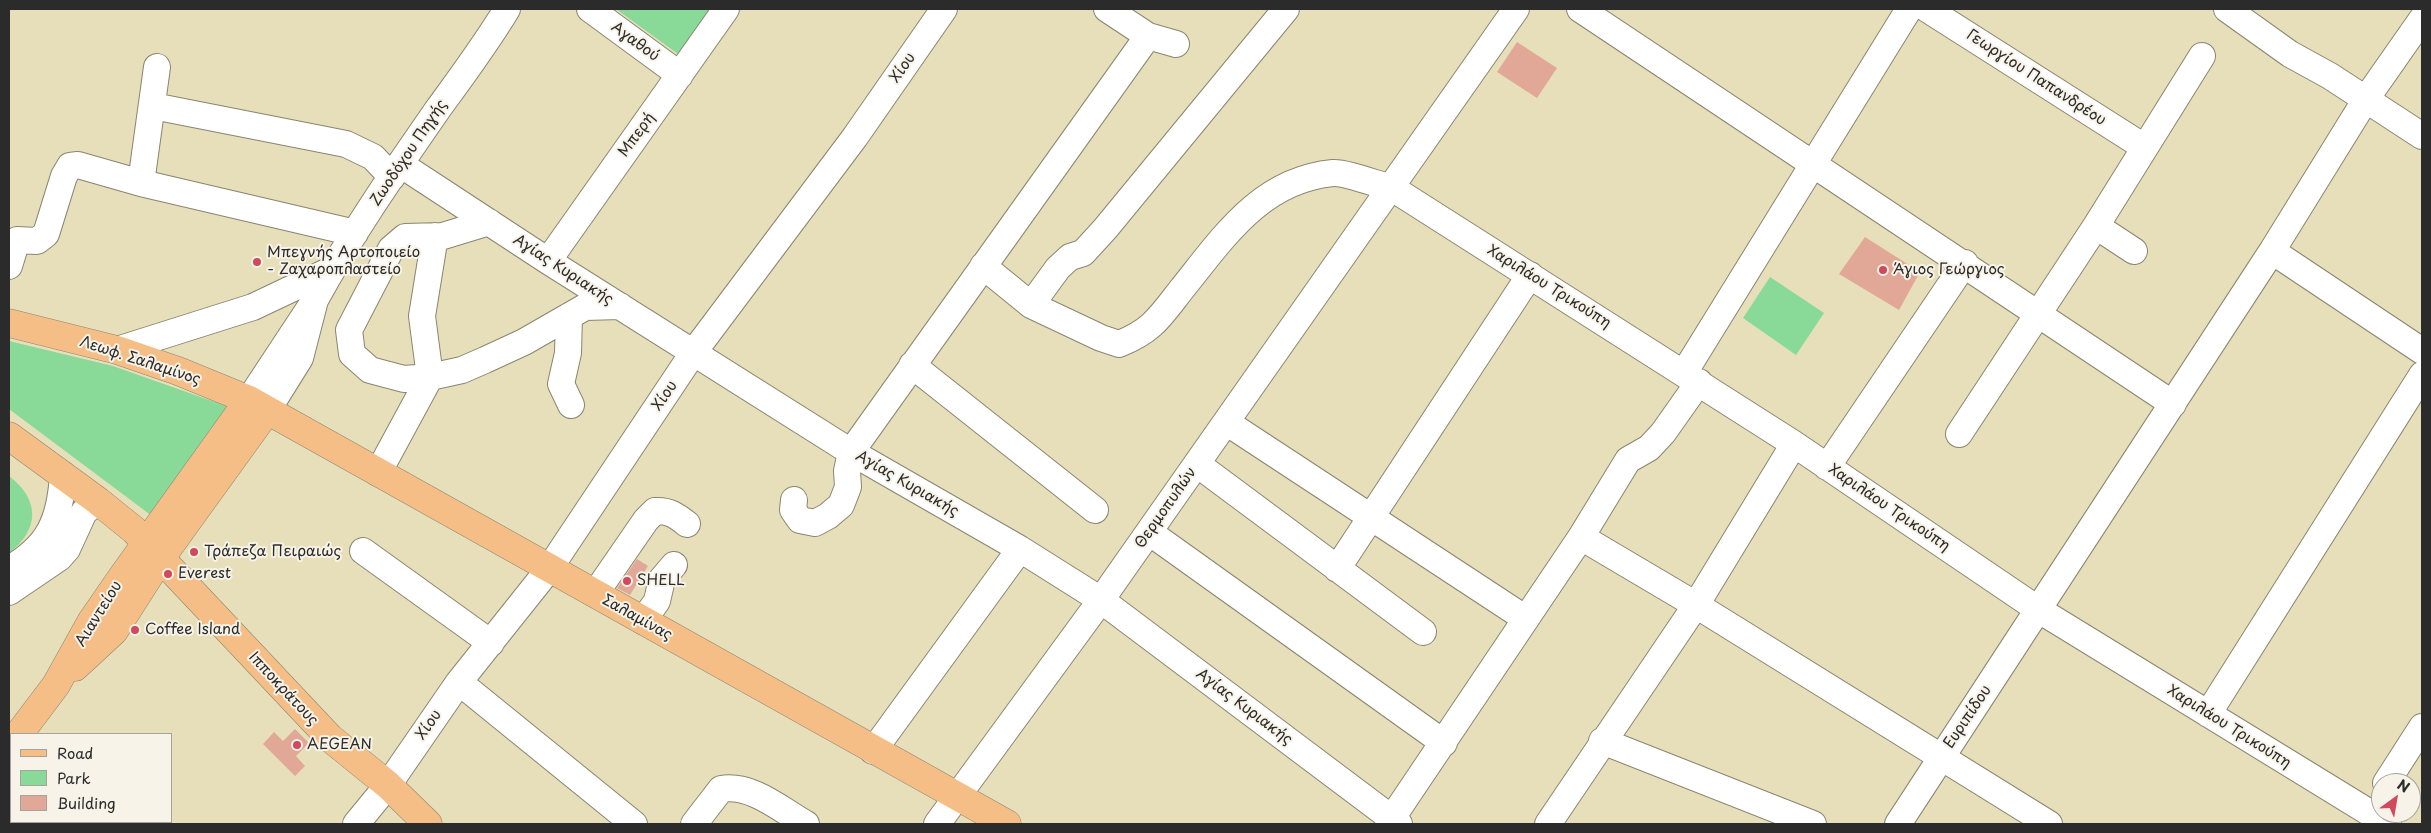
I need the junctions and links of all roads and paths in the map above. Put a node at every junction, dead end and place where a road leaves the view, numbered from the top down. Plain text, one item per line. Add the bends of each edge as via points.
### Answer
1 (507, 9) edge
2 (590, 9) edge
3 (726, 9) edge
4 (944, 9) edge
5 (1106, 9) edge
6 (1286, 9) edge
7 (1516, 9) edge
8 (1580, 9) edge
9 (1909, 9) edge
10 (1928, 9) edge
11 (2227, 9) edge
12 (2422, 19) edge
13 (1148, 36) junction
14 (1176, 44) dead end
15 (2202, 56) dead end
16 (157, 68) dead end
17 (680, 75) junction
18 (2366, 98) junction
19 (153, 106) junction
20 (2422, 136) edge
21 (2144, 148) junction
22 (1814, 164) junction
23 (396, 170) junction
24 (141, 183) junction
25 (1392, 188) junction
26 (489, 222) junction
27 (2096, 226) junction
28 (355, 233) junction
29 (435, 236) junction
30 (2134, 251) dead end
31 (2272, 251) junction
32 (548, 261) junction
33 (1965, 263) junction
34 (9, 266) edge
35 (983, 266) junction
36 (331, 270) junction
37 (1530, 275) junction
38 (1031, 304) junction
39 (620, 306) junction
40 (2038, 313) junction
41 (569, 316) junction
42 (9, 323) edge
43 (116, 350) junction
44 (2422, 351) edge
45 (693, 353) junction
46 (912, 365) junction
47 (2422, 375) edge
48 (430, 377) junction
49 (1691, 378) junction
50 (2173, 404) junction
51 (572, 405) dead end
52 (258, 406) junction
53 (1226, 422) junction
54 (1959, 434) dead end
55 (9, 436) edge
56 (1794, 444) junction
57 (851, 452) junction
58 (1197, 464) junction
59 (1827, 467) junction
60 (378, 473) junction
61 (63, 475) junction
62 (794, 500) dead end
63 (98, 501) junction
64 (1095, 510) dead end
65 (1371, 518) junction
66 (687, 524) dead end
67 (1149, 532) junction
68 (1581, 537) junction
69 (1020, 549) junction
70 (363, 551) dead end
71 (153, 552) junction
72 (674, 565) dead end
73 (9, 569) edge
74 (549, 569) junction
75 (1338, 569) junction
76 (9, 592) edge
77 (595, 594) junction
78 (1101, 600) junction
79 (1696, 605) junction
80 (2039, 610) junction
81 (1526, 619) junction
82 (644, 621) junction
83 (1423, 632) dead end
84 (491, 642) junction
85 (459, 682) junction
86 (2208, 714) junction
87 (2422, 727) edge
88 (20, 733) edge
89 (1602, 741) junction
90 (1444, 743) junction
91 (873, 751) junction
92 (1941, 756) junction
93 (2392, 773) edge
94 (388, 785) junction
95 (956, 796) junction
96 (2371, 814) edge
97 (1393, 823) edge
98 (356, 824) edge
99 (428, 824) edge
100 (634, 824) edge
101 (694, 824) edge
102 (806, 824) edge
103 (937, 824) edge
104 (1006, 824) edge
105 (1548, 824) edge
106 (1813, 824) edge
107 (1898, 824) edge
108 (2048, 824) edge

1 - 23 street, Ζωοδόχου Πηγής
2 - 17 street, Αγαθού
3 - 17 street, Μπερή
4 - 45 street, Χίου via 855,137
5 - 13 street
6 - 38 street via 1105,229 1082,253 1070,257 1058,268
7 - 25 street, Θερμοπυλών
8 - 22 street
9 - 22 street
10 - 21 street, Γεωργίου Παπανδρέου
11 - 18 street via 2290,54
12 - 18 street, Ευριπίδου
13 - 14 street
13 - 35 street
15 - 21 street
16 - 19 street
17 - 32 street, Μπερή
18 - 20 street
18 - 31 street, Ευριπίδου
19 - 23 street, Αγίας Κυριακής via 346,144
19 - 24 street
21 - 27 street
22 - 33 street
22 - 49 street
23 - 26 street, Αγίας Κυριακής
23 - 28 street, Ζωοδόχου Πηγής
24 - 28 street
24 - 34 street via 70,166 46,234 36,241 17,240
25 - 37 street, Χαριλάου Τρικούπη
25 - 38 street, Χαριλάου Τρικούπη via 1334,173 1284,186 1235,224 1152,327 1119,344
25 - 53 street, Θερμοπυλών
26 - 29 street
26 - 32 street, Αγίας Κυριακής
27 - 30 street
27 - 40 street
28 - 36 street, Ζωοδόχου Πηγής
29 - 48 street via 422,316
29 - 48 street via 405,237 391,249 349,330 352,354 370,370 404,379
31 - 44 street
31 - 50 street, Ευριπίδου
32 - 39 street, Αγίας Κυριακής
33 - 40 street
33 - 59 street
35 - 38 street
35 - 46 street
36 - 43 street via 253,307
36 - 52 street, Ζωοδόχου Πηγής via 315,300 300,358
37 - 49 street, Χαριλάου Τρικούπη
37 - 65 street
39 - 41 street via 585,307
39 - 45 street, Αγίας Κυριακής
40 - 50 street
40 - 54 street
41 - 48 street via 485,360 462,370
41 - 51 street via 568,353 561,384
42 - 43 main road, Λεωφ. Σαλαμίνος
43 - 52 main road, Λεωφ. Σαλαμίνος via 178,370
45 - 57 street, Αγίας Κυριακής
45 - 74 street, Χίου
46 - 57 street
46 - 64 street
47 - 86 street
48 - 60 street
49 - 56 street, Χαριλάου Τρικούπη
49 - 68 street via 1664,433 1649,448 1628,460
50 - 80 street, Ευριπίδου
52 - 60 main road, Σαλαμίνας
52 - 71 main road, Ζωοδόχου Πηγής
53 - 58 street, Θερμοπυλών
53 - 65 street
55 - 61 main road
56 - 59 street, Χαριλάου Τρικούπη
56 - 79 street
57 - 62 street via 848,487 840,504 828,516 815,523 800,520 793,510
57 - 69 street, Αγίας Κυριακής
58 - 67 street, Θερμοπυλών
58 - 75 street
59 - 80 street, Χαριλάου Τρικούπη
60 - 74 main road, Σαλαμίνας
61 - 63 main road
61 - 73 street via 58,513 49,534 36,550
63 - 71 main road via 134,530
63 - 76 street via 84,512 67,549 59,558
65 - 75 street
65 - 81 street
66 - 77 street via 672,513 655,511
67 - 78 street, Θερμοπυλών
67 - 90 street
68 - 79 street
68 - 81 street
69 - 78 street, Αγίας Κυριακής
69 - 91 street
70 - 84 street
71 - 88 main road, Αιαντείου via 91,622 56,685
71 - 94 main road, Ιπποκράτους via 330,738
72 - 82 street via 662,579 657,601
74 - 77 main road, Σαλαμίνας
74 - 84 street, Χίου
75 - 83 street
77 - 82 main road, Σαλαμίνας
78 - 95 street, Θερμοπυλών
78 - 97 street, Αγίας Κυριακής
79 - 89 street
79 - 92 street
80 - 86 street, Χαριλάου Τρικούπη
80 - 92 street, Ευριπίδου
81 - 90 street
82 - 91 main road, Σαλαμίνας
84 - 85 street, Χίου
85 - 94 street, Χίου
85 - 100 street
86 - 96 street, Χαριλάου Τρικούπη
87 - 93 street
89 - 105 street
89 - 106 street
90 - 97 street
91 - 95 main road, Σαλαμίνας
92 - 107 street, Ευριπίδου
92 - 108 street
94 - 98 street, Χίου
94 - 99 main road, Ιπποκράτους
95 - 103 street, Θερμοπυλών
95 - 104 main road, Σαλαμίνας
101 - 102 street via 721,789 733,787 750,791

